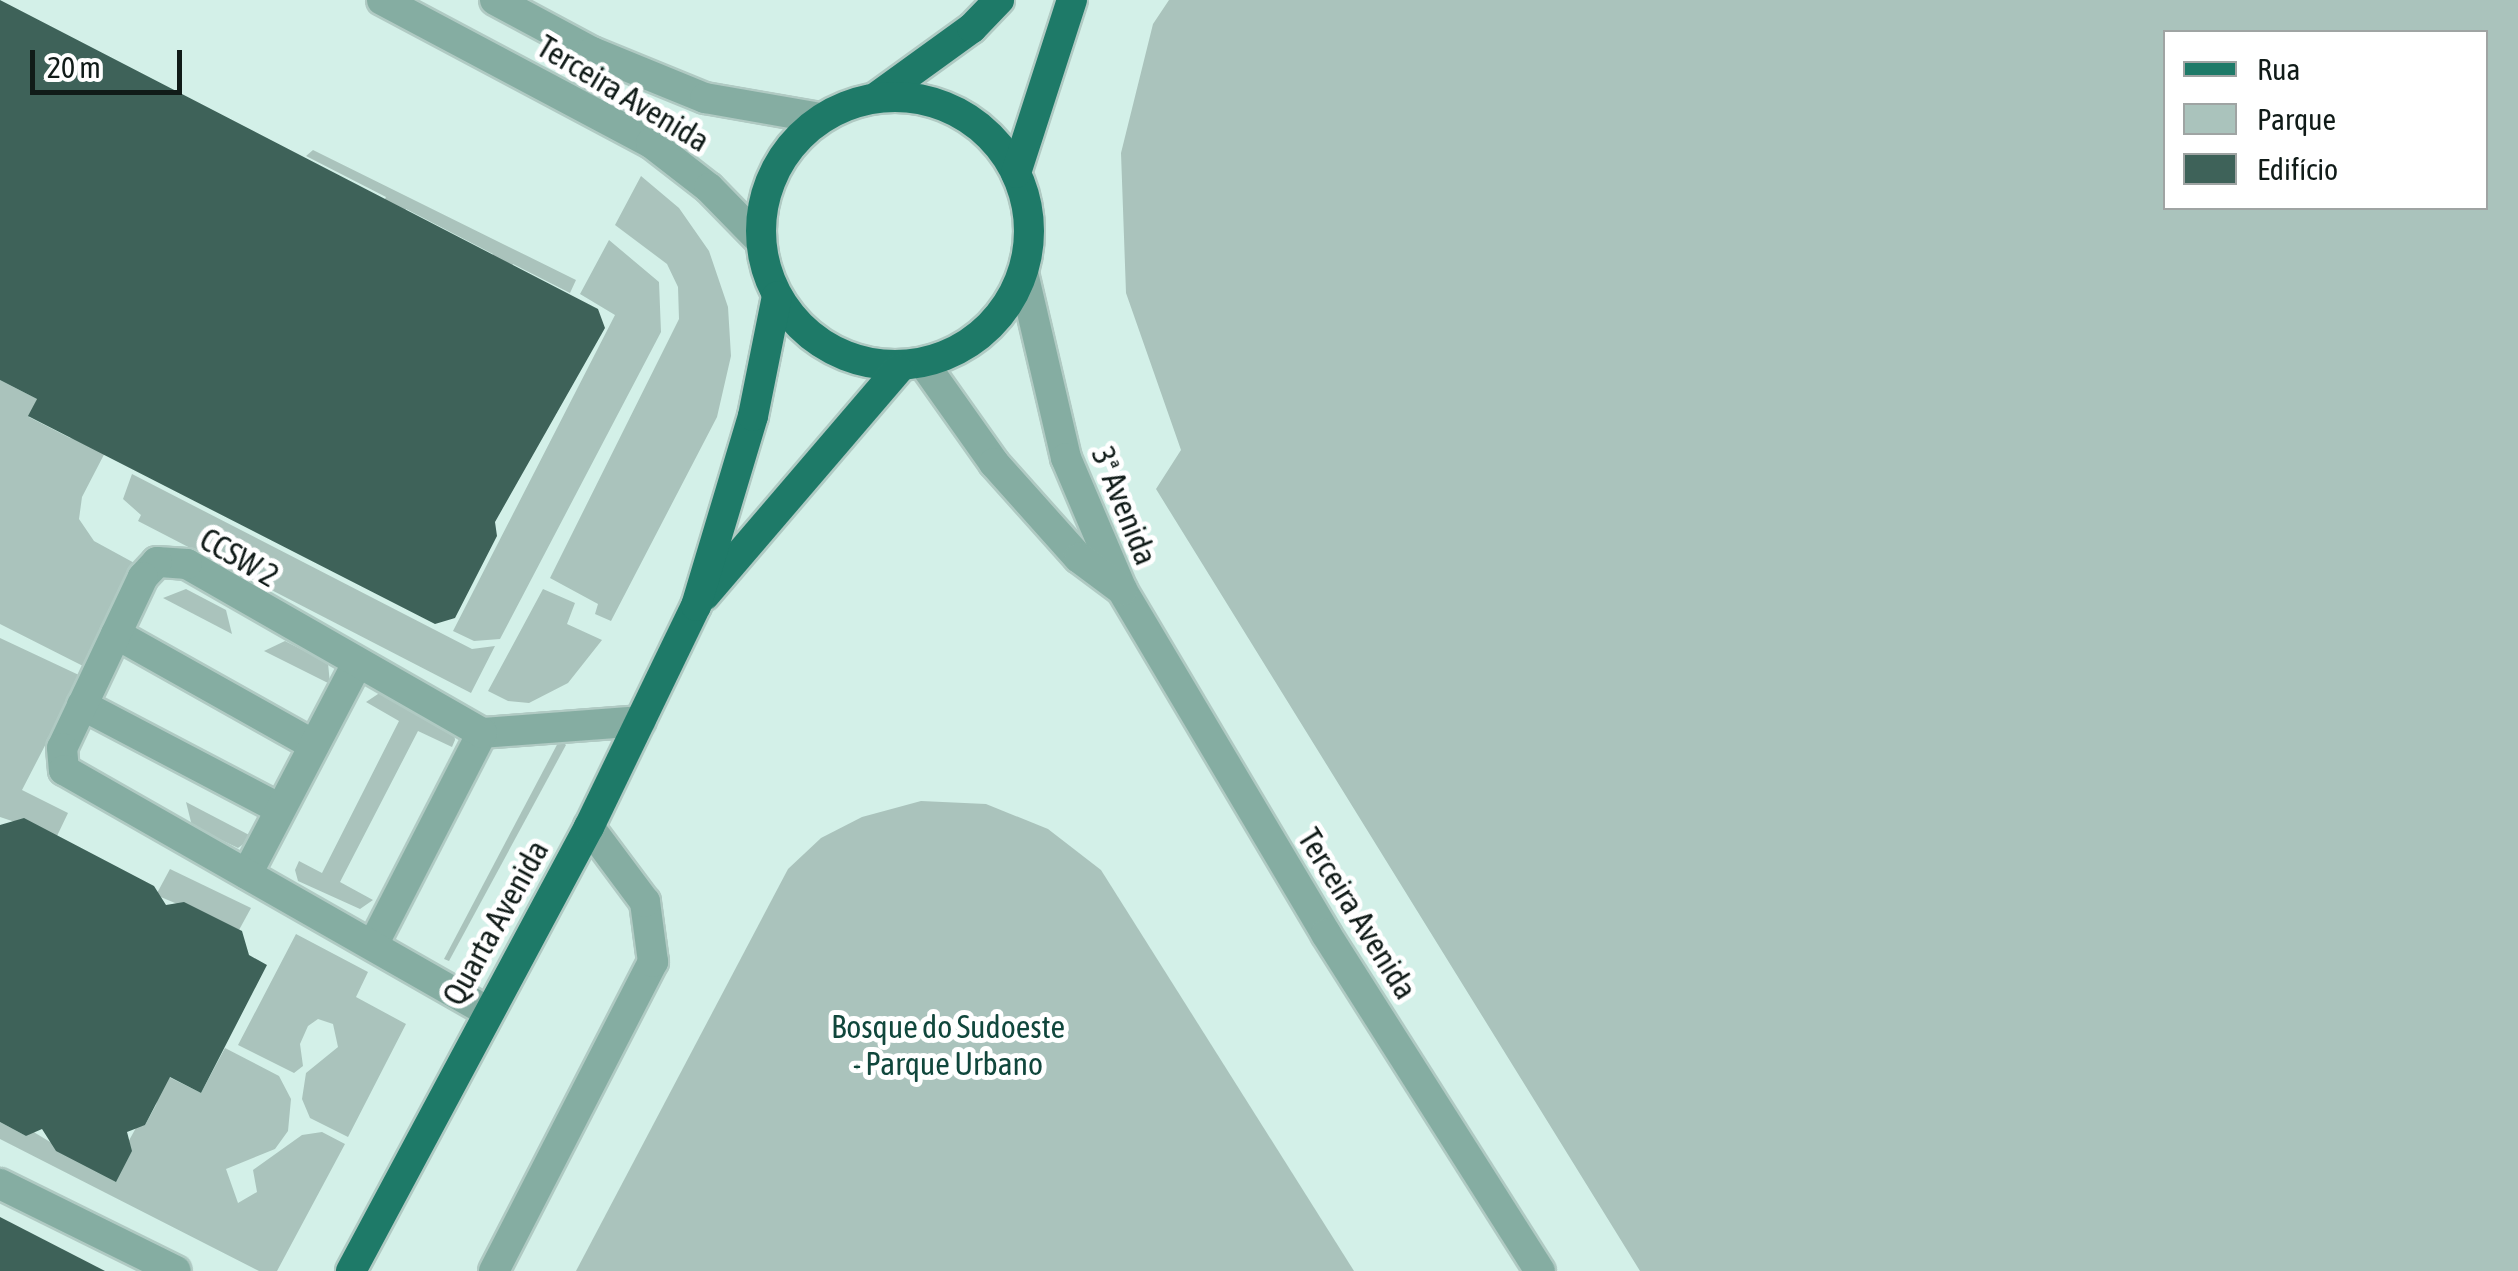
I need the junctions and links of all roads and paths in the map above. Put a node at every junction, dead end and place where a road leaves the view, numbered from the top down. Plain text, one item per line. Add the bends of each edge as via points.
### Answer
1 (382, 0) edge
2 (496, 0) edge
3 (999, 0) edge
4 (1072, 0) edge
5 (878, 96) junction
6 (820, 118) junction
7 (1016, 173) junction
8 (760, 240) junction
9 (1023, 274) junction
10 (777, 296) junction
11 (911, 367) junction
12 (1122, 590) junction
13 (696, 606) junction
14 (116, 634) junction
15 (357, 664) junction
16 (82, 705) junction
17 (641, 722) junction
18 (482, 734) junction
19 (314, 745) junction
20 (280, 809) junction
21 (589, 827) junction
22 (247, 874) junction
23 (374, 943) junction
24 (486, 1010) junction
25 (0, 1184) edge
26 (176, 1271) edge
27 (352, 1271) edge
28 (494, 1271) edge
29 (1540, 1271) edge

1 - 8 street, Terceira Avenida via 651,144 710,188
2 - 6 street, Terceira Avenida via 592,52 705,98
3 - 5 main road via 972,28
4 - 7 main road
5 - 6 main road
5 - 7 main road via 920,98 960,113 992,138
6 - 8 main road via 790,144 770,180
7 - 9 main road via 1029,240
8 - 10 main road
9 - 11 main road via 1001,314 968,346
9 - 12 street, 3ª Avenida via 1066,458
10 - 11 main road via 803,330 837,353
10 - 13 main road, Quarta Avenida via 752,416
11 - 12 street, 3ª Avenida via 1078,558
11 - 13 main road, Quarta Avenida
12 - 29 street, Terceira Avenida via 1326,934
13 - 17 main road, Quarta Avenida
14 - 15 street, CCSW 2 via 143,577 170,558
14 - 16 street, CCSW 2
14 - 19 street
15 - 18 street, CCSW 2
15 - 19 street
16 - 20 street
16 - 22 street, CCSW 2 via 62,748 64,770
17 - 18 street
17 - 21 main road, Quarta Avenida
18 - 23 street
19 - 20 street
20 - 22 street
21 - 24 main road, Quarta Avenida
21 - 28 street via 645,902 653,962
22 - 23 street, CCSW 2
23 - 24 street, CCSW 2
24 - 27 main road, Quarta Avenida
25 - 26 street

